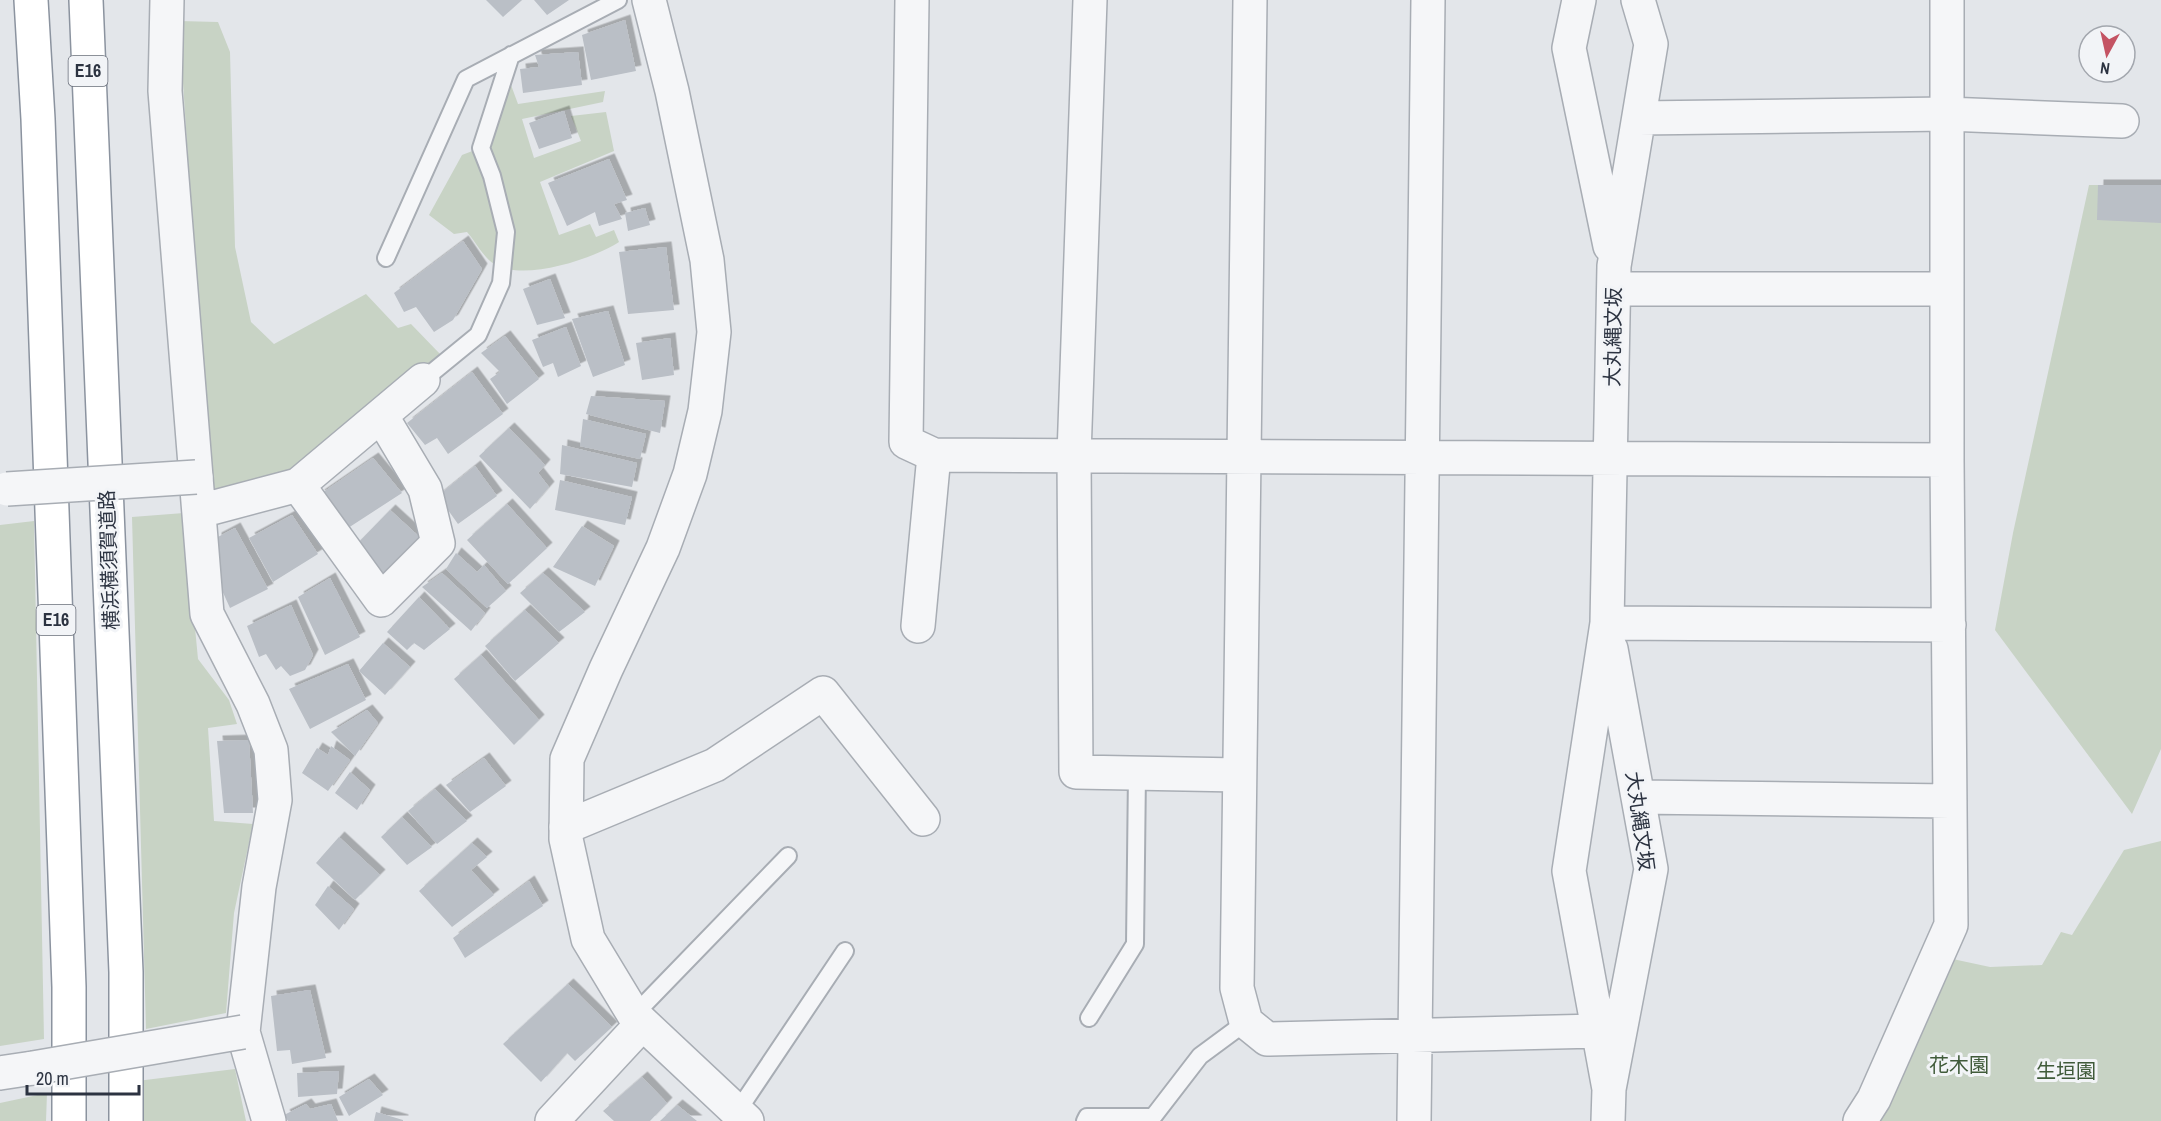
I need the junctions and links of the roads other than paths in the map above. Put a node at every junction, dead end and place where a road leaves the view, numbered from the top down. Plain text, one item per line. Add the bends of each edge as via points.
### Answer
1 (31, 0) edge
2 (86, 0) edge
3 (167, 0) edge
4 (618, 0) edge
5 (649, 0) edge
6 (912, 0) edge
7 (1090, 0) edge
8 (1250, 0) edge
9 (1428, 0) edge
10 (1579, 0) edge
11 (1638, 0) edge
12 (1947, 0) edge
13 (511, 55) junction
14 (1947, 114) junction
15 (1639, 118) junction
16 (2122, 121) dead end
17 (386, 258) dead end
18 (1614, 277) junction
19 (1947, 289) junction
20 (423, 380) joint
21 (382, 417) junction
22 (934, 455) junction
23 (1074, 455) junction
24 (1243, 457) junction
25 (1421, 458) junction
26 (1610, 459) junction
27 (1947, 460) junction
28 (196, 477) junction
29 (298, 485) junction
30 (4, 489) edge
31 (200, 511) junction
32 (1607, 624) junction
33 (1948, 625) junction
34 (918, 626) dead end
35 (1137, 773) junction
36 (1239, 775) junction
37 (1638, 796) junction
38 (1950, 801) junction
39 (922, 819) dead end
40 (566, 826) junction
41 (788, 856) dead end
42 (845, 951) dead end
43 (1089, 1018) dead end
44 (638, 1020) junction
45 (1246, 1022) junction
46 (1598, 1031) junction
47 (243, 1032) junction
48 (1415, 1037) junction
49 (0, 1073) edge
50 (1608, 1105) edge
51 (733, 1115) edge
52 (69, 1121) edge
53 (126, 1121) edge
54 (269, 1121) edge
55 (552, 1121) edge
56 (1084, 1121) edge
57 (1414, 1121) edge
58 (1860, 1121) edge

1 - 52 highway, E16 via 69,987
2 - 53 highway, 横浜横須賀道路 / E16 via 126,972
3 - 28 street via 165,91
4 - 13 lane
5 - 40 street via 708,261 714,332 705,411 690,474 663,548 567,759
6 - 22 street via 906,442
7 - 23 street
8 - 24 street
9 - 25 street
10 - 18 street, 大丸縄文坂 via 1569,48
11 - 15 street, 大丸縄文坂 via 1651,44
12 - 14 street
13 - 17 lane via 466,79
13 - 20 lane via 481,148 506,232 501,283 478,335
14 - 15 street
14 - 16 street
14 - 19 street
15 - 18 street, 大丸縄文坂
18 - 19 street
18 - 26 street, 大丸縄文坂
19 - 27 street
20 - 21 street
21 - 29 street
21 - 29 street via 425,489 438,543 381,600
22 - 23 street
22 - 34 street
23 - 24 street
23 - 35 street via 1076,772
24 - 25 street
24 - 36 street
25 - 26 street
25 - 48 street
26 - 27 street
26 - 32 street, 大丸縄文坂
27 - 33 street
28 - 30 street, bridge
28 - 31 street
29 - 31 street
31 - 47 street via 207,614 253,704 271,750 274,780 275,800
32 - 33 street
32 - 37 street, 大丸縄文坂
32 - 46 street, 大丸縄文坂 via 1569,871
33 - 38 street
35 - 36 street
35 - 43 lane via 1135,944
36 - 45 street via 1237,988
37 - 38 street
37 - 50 street, 大丸縄文坂 via 1651,869
38 - 58 street via 1951,926 1874,1099
39 - 40 street via 823,693 715,765
40 - 44 street via 588,939
41 - 44 lane
42 - 51 lane
44 - 51 street
44 - 55 street
45 - 48 street via 1267,1039
45 - 56 lane via 1200,1056 1153,1117 1087,1117
46 - 48 street
46 - 50 street, 大丸縄文坂
47 - 49 street, bridge
47 - 54 street
48 - 57 street

